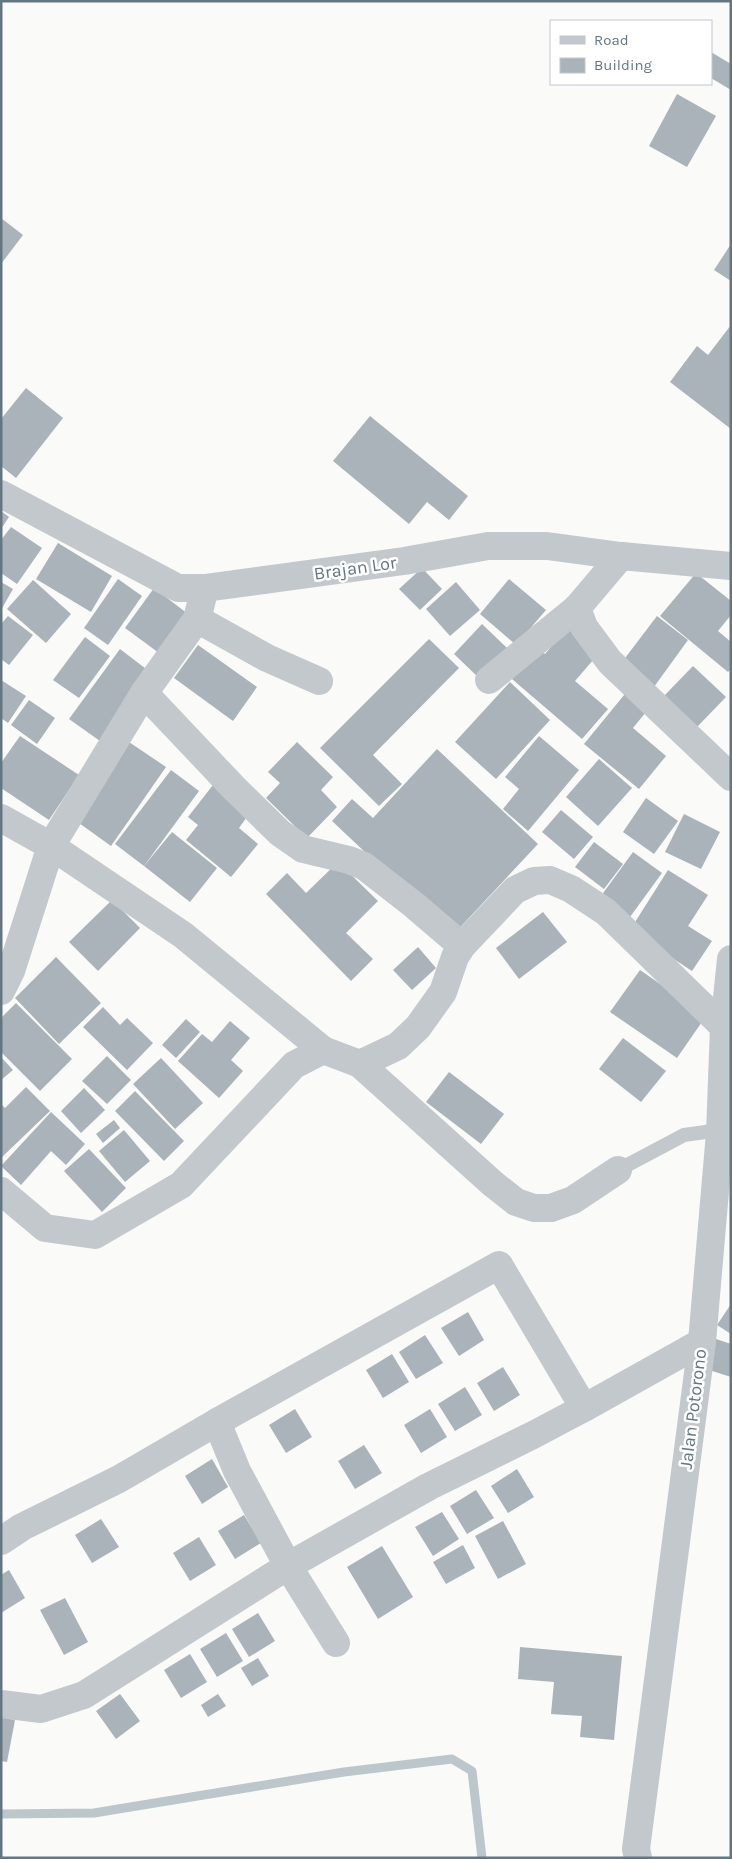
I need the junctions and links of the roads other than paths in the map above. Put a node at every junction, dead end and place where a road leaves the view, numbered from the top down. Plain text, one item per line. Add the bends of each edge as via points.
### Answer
1 (1, 494) edge
2 (620, 556) junction
3 (731, 566) edge
4 (205, 588) junction
5 (577, 608) junction
6 (197, 619) junction
7 (489, 680) dead end
8 (319, 682) dead end
9 (144, 693) junction
10 (731, 777) edge
11 (1, 818) edge
12 (51, 846) junction
13 (462, 946) junction
14 (731, 959) edge
15 (1, 991) edge
16 (724, 1027) junction
17 (323, 1050) junction
18 (360, 1064) junction
19 (725, 1131) edge
20 (618, 1170) joint
21 (1, 1191) edge
22 (702, 1342) junction
23 (584, 1408) junction
24 (217, 1422) junction
25 (1, 1541) edge
26 (288, 1566) junction
27 (336, 1643) dead end
28 (1, 1704) edge
29 (638, 1858) edge

1 - 4 street, Brajan Lor via 178,588
2 - 3 street, Brajan Lor
2 - 4 street, Brajan Lor via 547,546 488,546 404,561
2 - 5 street
4 - 6 street
5 - 7 street
5 - 10 street via 584,627 610,662
6 - 8 street via 267,658
6 - 9 street
9 - 12 street
9 - 13 street via 280,833 303,849 364,866
11 - 12 street
12 - 15 street via 11,971
12 - 17 street via 183,935
13 - 16 street via 515,890 534,881 550,880 571,889 606,912
13 - 18 street via 455,957 444,992 418,1027 398,1046
14 - 16 street, Jalan Potorono
16 - 19 street, Jalan Potorono
17 - 18 street
17 - 21 street via 294,1065 181,1185 95,1235 45,1228
18 - 20 street via 516,1202 534,1208 551,1208 573,1200
19 - 20 lane via 684,1135
19 - 22 street, Jalan Potorono
22 - 23 street
22 - 29 street, Jalan Potorono via 636,1849
23 - 24 street via 499,1265
23 - 26 street via 428,1488
24 - 25 street via 119,1479 22,1527
24 - 26 street via 237,1471
26 - 27 street
26 - 28 street via 84,1695 41,1709

